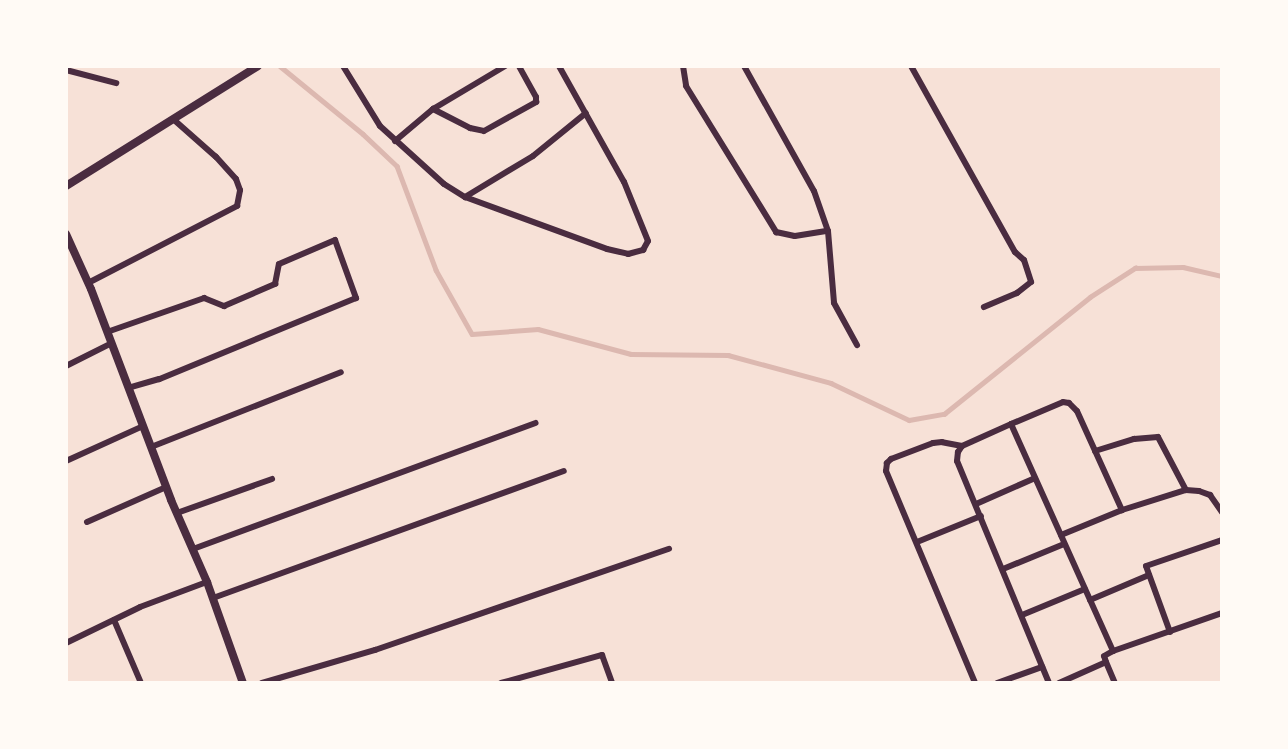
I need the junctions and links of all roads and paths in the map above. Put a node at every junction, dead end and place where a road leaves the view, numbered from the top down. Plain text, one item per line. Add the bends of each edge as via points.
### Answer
1 (258, 66) edge
2 (343, 66) edge
3 (505, 66) edge
4 (519, 66) edge
5 (559, 66) edge
6 (683, 66) edge
7 (744, 66) edge
8 (911, 66) edge
9 (66, 70) edge
10 (116, 83) dead end
11 (433, 109) junction
12 (586, 113) junction
13 (173, 119) junction
14 (395, 141) junction
15 (66, 186) edge
16 (465, 197) junction
17 (828, 231) junction
18 (67, 240) edge
19 (88, 283) junction
20 (984, 307) dead end
21 (107, 332) junction
22 (112, 343) junction
23 (857, 345) dead end
24 (66, 366) edge
25 (341, 372) dead end
26 (129, 388) junction
27 (536, 423) dead end
28 (1011, 424) junction
29 (143, 426) junction
30 (962, 446) junction
31 (151, 447) junction
32 (1095, 451) junction
33 (66, 461) edge
34 (564, 471) dead end
35 (1035, 478) junction
36 (272, 479) dead end
37 (166, 487) junction
38 (1186, 490) junction
39 (976, 504) junction
40 (1122, 510) junction
41 (1222, 512) edge
42 (177, 513) junction
43 (981, 516) junction
44 (87, 522) dead end
45 (1061, 536) junction
46 (1222, 540) edge
47 (917, 542) junction
48 (1064, 544) junction
49 (193, 549) junction
50 (669, 549) dead end
51 (1003, 569) junction
52 (1149, 575) junction
53 (207, 582) junction
54 (1085, 589) junction
55 (213, 598) junction
56 (1090, 600) junction
57 (1222, 613) edge
58 (1022, 615) junction
59 (114, 620) junction
60 (1170, 632) junction
61 (66, 643) edge
62 (1113, 651) junction
63 (1106, 662) junction
64 (1042, 667) junction
65 (141, 683) edge
66 (243, 683) edge
67 (262, 683) edge
68 (501, 683) edge
69 (612, 683) edge
70 (975, 683) edge
71 (997, 683) edge
72 (1049, 683) edge
73 (1059, 683) edge
74 (1115, 683) edge

1 - 13 street
2 - 14 street via 380,126
3 - 11 street
4 - 11 street via 536,102 484,131
5 - 12 street
6 - 17 street via 686,86 776,232 795,236
7 - 17 street via 814,191
8 - 20 street via 1024,260 1030,282 1017,293
9 - 10 street
11 - 14 street
12 - 16 street via 533,156
12 - 16 street via 628,190 648,241 643,250 628,254 607,249
13 - 15 street
13 - 19 street via 236,178 240,190 237,206
14 - 16 street
17 - 23 street via 834,303
18 - 19 street
19 - 21 street
21 - 22 street
21 - 26 street via 204,298 224,306 275,284 279,264 334,240 338,250 356,298
22 - 24 street
22 - 26 street
25 - 31 street
26 - 29 street
27 - 49 street
28 - 30 street
28 - 32 street via 1068,403 1077,411
28 - 35 street
29 - 31 street
29 - 33 street
30 - 39 street via 957,461
30 - 47 street via 933,443 887,463 886,471
31 - 37 street
32 - 38 street via 1158,436
32 - 40 street
34 - 55 street
35 - 39 street
35 - 45 street
36 - 42 street
37 - 42 street
37 - 44 street
38 - 40 street
38 - 41 street via 1210,495
39 - 43 street
40 - 45 street
42 - 49 street
43 - 47 street
43 - 51 street
45 - 48 street
46 - 52 street via 1146,566
47 - 70 street
48 - 51 street
48 - 54 street
49 - 53 street
50 - 67 street via 375,650
51 - 58 street
52 - 56 street
52 - 60 street
53 - 55 street
53 - 59 street
54 - 56 street
54 - 58 street
55 - 66 street
56 - 62 street
57 - 60 street
58 - 64 street
59 - 61 street
59 - 65 street
60 - 62 street
62 - 63 street via 1104,656
63 - 73 street
63 - 74 street
64 - 71 street
64 - 72 street
68 - 69 street via 602,655

